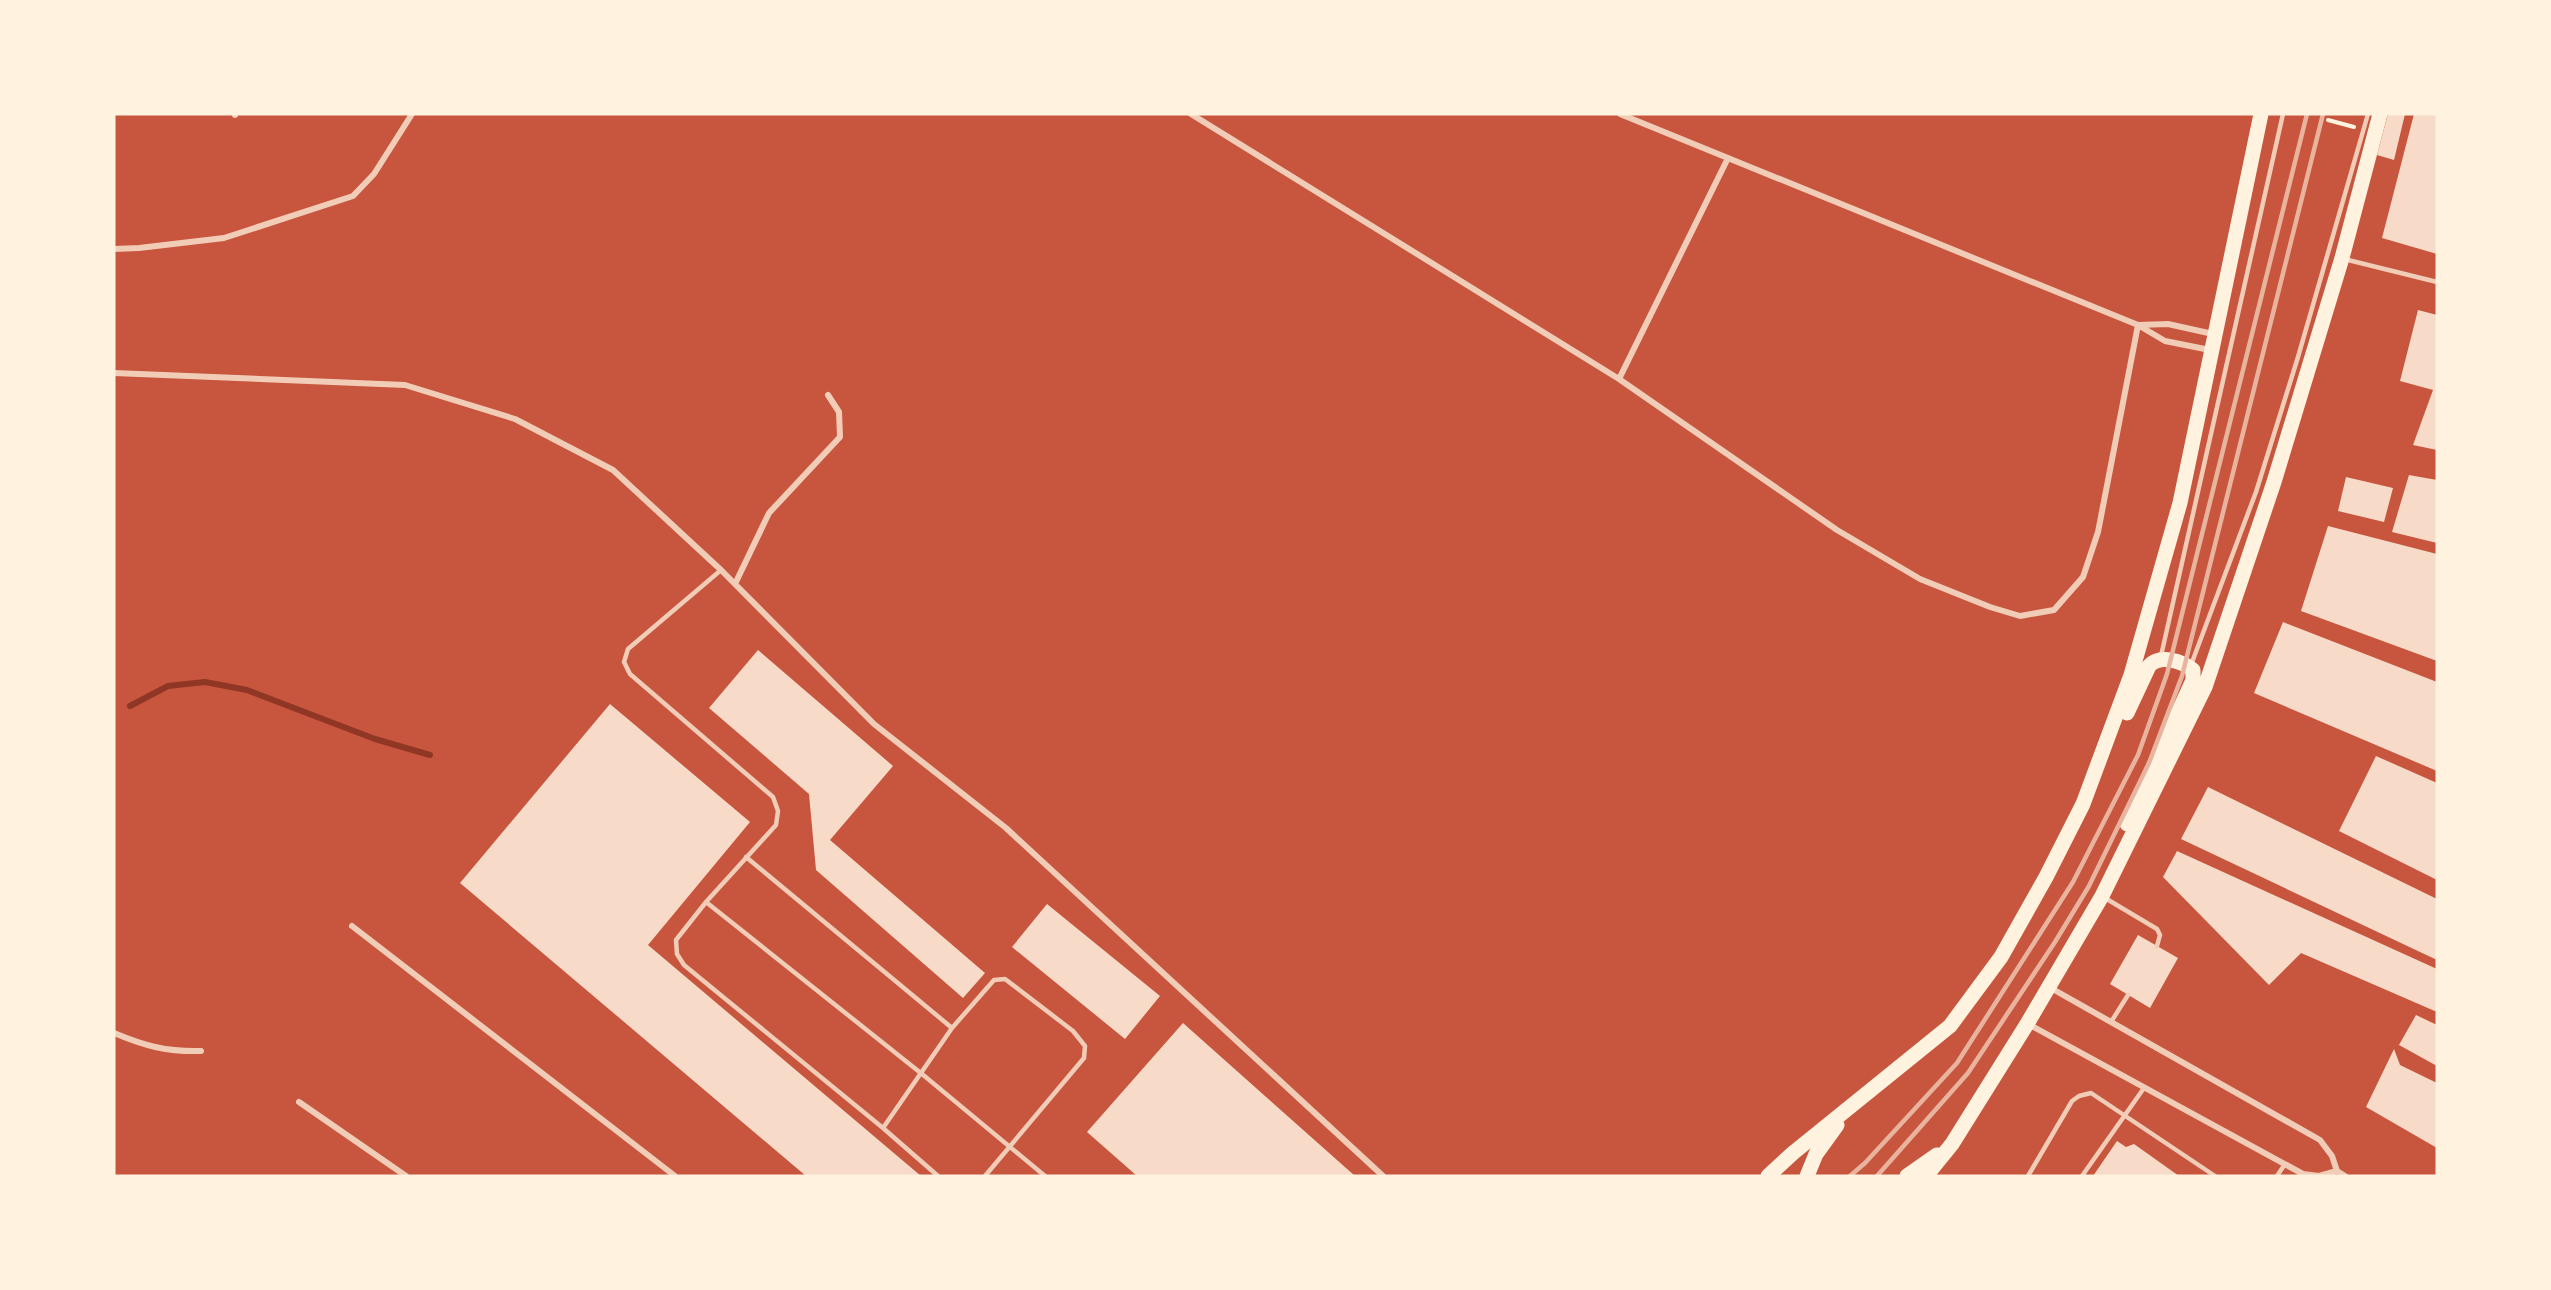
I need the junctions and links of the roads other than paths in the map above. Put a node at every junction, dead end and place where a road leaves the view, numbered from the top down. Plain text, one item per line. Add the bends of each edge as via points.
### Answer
1 (412, 114) edge
2 (1191, 114) edge
3 (1620, 114) edge
4 (2261, 114) edge
5 (2283, 114) edge
6 (2368, 114) edge
7 (2380, 114) edge
8 (1728, 158) junction
9 (114, 249) edge
10 (2342, 258) junction
11 (2437, 282) edge
12 (2138, 325) junction
13 (2213, 334) junction
14 (2210, 351) junction
15 (114, 373) edge
16 (1619, 379) junction
17 (828, 395) dead end
18 (721, 570) junction
19 (735, 584) junction
20 (2160, 659) junction
21 (2190, 668) junction
22 (2084, 804) junction
23 (746, 857) junction
24 (2102, 896) junction
25 (706, 902) junction
26 (351, 926) dead end
27 (2157, 946) dead end
28 (2049, 987) junction
29 (2128, 995) dead end
30 (2111, 1022) junction
31 (2027, 1024) junction
32 (952, 1028) junction
33 (114, 1033) edge
34 (201, 1051) dead end
35 (922, 1074) junction
36 (2144, 1088) junction
37 (299, 1102) dead end
38 (1850, 1108) junction
39 (2126, 1115) junction
40 (883, 1128) junction
41 (1952, 1144) junction
42 (1009, 1146) junction
43 (2285, 1164) junction
44 (2337, 1171) junction
45 (406, 1176) edge
46 (675, 1176) edge
47 (938, 1176) edge
48 (984, 1176) edge
49 (1045, 1176) edge
50 (1383, 1176) edge
51 (1768, 1176) edge
52 (1807, 1176) edge
53 (1907, 1176) edge
54 (1926, 1176) edge
55 (2028, 1176) edge
56 (2082, 1176) edge
57 (2215, 1176) edge
58 (2277, 1176) edge
59 (2345, 1176) edge

1 - 9 street via 374,174 353,196 224,238
2 - 16 street
3 - 8 street
4 - 13 main road
5 - 20 lane
6 - 21 lane via 2256,492
7 - 10 main road
8 - 12 street
8 - 16 street
10 - 11 lane
10 - 24 main road via 2274,482 2205,687
12 - 13 street via 2169,324
12 - 14 street via 2164,341
12 - 16 street via 2098,532 2083,578 2054,610 2035,615 2020,616 1990,607 1920,579 1837,530
13 - 14 main road
14 - 22 main road via 2180,503 2131,675
15 - 18 street via 405,386 515,419 613,470
17 - 19 street via 839,412 840,437 769,513
18 - 19 street
18 - 23 lane via 628,649 624,662 630,674 772,797 778,811 776,825
19 - 50 street via 874,724 1006,828
20 - 21 main road
20 - 22 main road via 2149,666
21 - 28 main road via 2194,673 2191,684 2111,860 2048,978
22 - 38 main road via 2001,957 1950,1026
23 - 25 lane
23 - 32 lane
24 - 27 lane via 2157,929
24 - 28 main road
25 - 35 lane
25 - 40 lane via 676,940 676,954 684,965
26 - 46 street
28 - 30 street
28 - 31 main road
29 - 30 lane
30 - 44 street via 2320,1140
31 - 36 street
31 - 41 main road
32 - 35 lane
32 - 42 lane via 994,980 1005,979 1074,1031 1085,1046 1084,1058
33 - 34 street via 173,1052
35 - 40 lane
35 - 42 lane
36 - 39 lane
36 - 43 street
37 - 45 street
38 - 51 main road
38 - 52 main road via 1816,1154
39 - 55 lane via 2098,1096 2079,1096 2072,1101
39 - 56 lane
39 - 57 lane
40 - 47 lane
41 - 53 main road
41 - 54 main road
42 - 48 lane
42 - 49 lane
43 - 44 street via 2303,1174 2319,1176
43 - 58 lane
44 - 59 street

